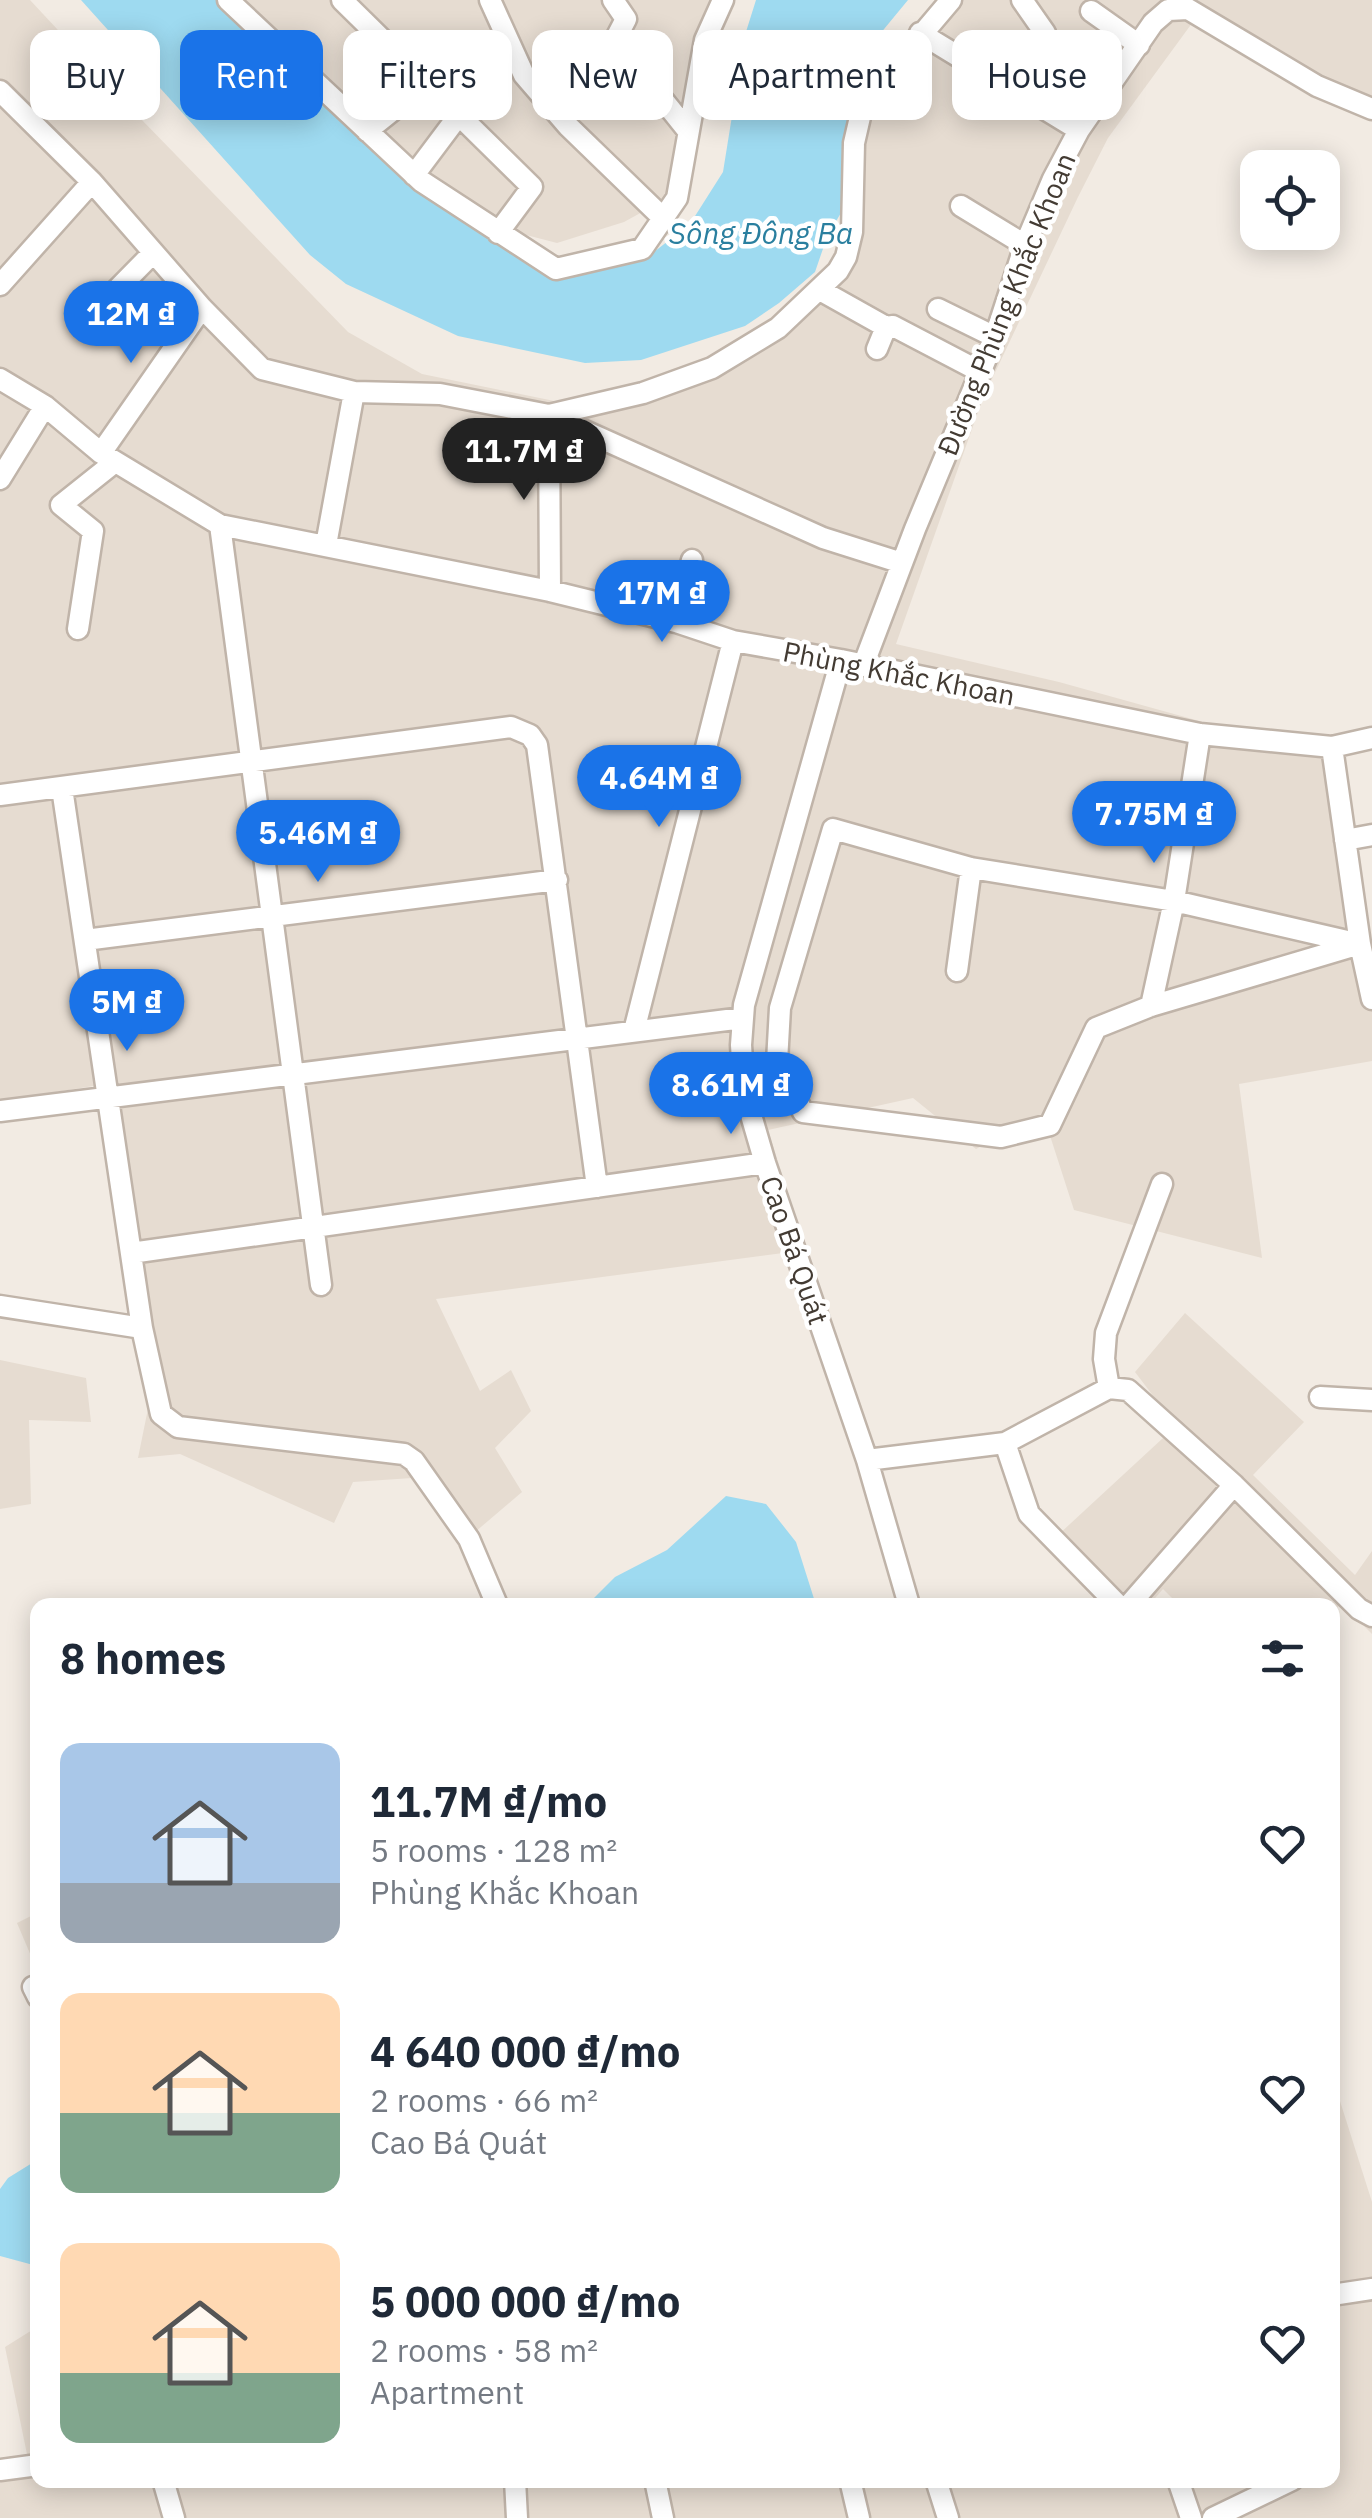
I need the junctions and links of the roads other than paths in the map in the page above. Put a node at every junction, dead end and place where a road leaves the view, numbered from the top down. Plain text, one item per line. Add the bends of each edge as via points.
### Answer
1 (228, 0) edge
2 (342, 0) edge
3 (490, 0) edge
4 (613, 0) edge
5 (724, 0) edge
6 (951, 0) edge
7 (1022, 0) edge
8 (1090, 11) dead end
9 (373, 30) edge
10 (923, 30) edge
11 (1043, 30) edge
12 (1139, 44) junction
13 (0, 92) edge
14 (1372, 110) edge
15 (380, 120) edge
16 (455, 120) edge
17 (464, 120) edge
18 (859, 120) edge
19 (1063, 120) edge
20 (1080, 130) junction
21 (366, 131) junction
22 (688, 132) junction
23 (414, 175) junction
24 (92, 182) junction
25 (961, 206) dead end
26 (663, 218) junction
27 (498, 234) junction
28 (1025, 245) junction
29 (153, 253) junction
30 (0, 286) edge
31 (820, 290) junction
32 (202, 308) junction
33 (938, 309) dead end
34 (92, 316) dead end
35 (886, 327) junction
36 (995, 337) junction
37 (876, 349) dead end
38 (978, 371) junction
39 (0, 379) edge
40 (354, 392) junction
41 (46, 406) junction
42 (548, 416) junction
43 (108, 457) junction
44 (0, 479) edge
45 (220, 526) junction
46 (326, 545) junction
47 (692, 560) dead end
48 (902, 563) junction
49 (550, 591) junction
50 (676, 622) junction
51 (78, 629) dead end
52 (733, 641) junction
53 (842, 660) junction
54 (863, 666) junction
55 (1200, 734) junction
56 (1372, 738) edge
57 (1332, 747) junction
58 (252, 763) junction
59 (62, 788) junction
60 (0, 796) edge
61 (1372, 834) edge
62 (1346, 840) junction
63 (971, 868) junction
64 (557, 880) junction
65 (1174, 900) junction
66 (272, 916) junction
67 (84, 940) junction
68 (1360, 944) junction
69 (957, 972) dead end
70 (1372, 998) edge
71 (1151, 1006) junction
72 (742, 1018) junction
73 (634, 1031) junction
74 (578, 1038) junction
75 (293, 1074) junction
76 (108, 1098) junction
77 (0, 1111) edge
78 (765, 1163) junction
79 (1162, 1184) dead end
80 (597, 1187) junction
81 (314, 1228) junction
82 (131, 1254) junction
83 (321, 1285) dead end
84 (0, 1306) edge
85 (142, 1328) junction
86 (1109, 1388) junction
87 (1320, 1397) dead end
88 (1372, 1400) edge
89 (1005, 1444) junction
90 (867, 1460) junction
91 (1234, 1485) junction
92 (493, 1598) edge
93 (907, 1598) edge
94 (1111, 1598) edge
95 (1135, 1598) edge
96 (1372, 1616) edge
97 (1372, 2289) edge
98 (1340, 2294) edge
99 (30, 2466) edge
100 (0, 2470) edge
101 (166, 2488) edge
102 (515, 2488) edge
103 (657, 2488) edge
104 (852, 2488) edge
105 (939, 2488) edge
106 (1181, 2488) edge
107 (1275, 2488) edge
108 (174, 2518) edge
109 (517, 2518) edge
110 (663, 2518) edge
111 (859, 2518) edge
112 (948, 2518) edge
113 (1191, 2518) edge
114 (1212, 2518) edge

1 - 21 street
2 - 9 street
3 - 26 street via 524,74
4 - 22 street via 626,19 616,40
5 - 22 street via 704,40
6 - 10 street
7 - 11 street
8 - 12 street
12 - 14 street, Đường Phùng Khắc Khoan via 1168,10 1188,9 1317,86
12 - 20 street, Đường Phùng Khắc Khoan
13 - 24 street
15 - 21 street
16 - 23 street
17 - 27 street via 532,187
18 - 31 street via 849,245 838,272
19 - 20 street
20 - 28 street, Đường Phùng Khắc Khoan
21 - 23 street
22 - 26 street via 677,198
23 - 27 street
24 - 29 street
24 - 30 street
25 - 28 street
26 - 27 street via 642,248 556,269
28 - 36 street, Đường Phùng Khắc Khoan
29 - 32 street
29 - 34 street
31 - 35 street
31 - 42 street via 759,342 712,368 643,394
32 - 40 street via 262,370
32 - 43 street
33 - 36 street
35 - 37 street
35 - 38 street
36 - 38 street, Đường Phùng Khắc Khoan
38 - 48 street, Đường Phùng Khắc Khoan
39 - 41 street, Phùng Khắc Khoan
40 - 42 street via 440,394
40 - 46 street
41 - 43 street, Phùng Khắc Khoan
41 - 44 street
42 - 48 street via 823,538
42 - 49 street
43 - 45 street, Phùng Khắc Khoan
43 - 51 street via 61,505 93,531
45 - 46 street, Phùng Khắc Khoan
45 - 58 street
46 - 49 street, Phùng Khắc Khoan
47 - 50 street
48 - 54 street, Đường Phùng Khắc Khoan
49 - 50 street, Phùng Khắc Khoan
50 - 52 street, Phùng Khắc Khoan
52 - 53 street, Phùng Khắc Khoan
52 - 73 street
53 - 54 street, Phùng Khắc Khoan
53 - 72 street, Cao Bá Quát
54 - 55 street, Phùng Khắc Khoan
55 - 57 street, Phùng Khắc Khoan
55 - 65 street
56 - 57 street, Phùng Khắc Khoan
57 - 62 street
58 - 59 street
58 - 64 street via 519,729 537,745
58 - 66 street
59 - 60 street
59 - 67 street
61 - 62 street
62 - 68 street
63 - 65 street
63 - 69 street
63 - 71 street via 833,829 780,1008 778,1062 802,1112 1000,1138 1050,1125 1096,1028
64 - 66 street
64 - 74 street
65 - 68 street
65 - 71 street
66 - 67 street
66 - 75 street
67 - 76 street
68 - 70 street
68 - 71 street
72 - 73 street
72 - 78 street, Cao Bá Quát via 744,1091
73 - 74 street
74 - 75 street
74 - 80 street
75 - 76 street
75 - 81 street
76 - 77 street
76 - 82 street
78 - 80 street
78 - 90 street, Cao Bá Quát
79 - 86 street via 1106,1333
80 - 81 street
81 - 82 street
81 - 83 street
82 - 85 street
84 - 85 street
85 - 92 street via 156,1406 170,1424 389,1450 414,1461 469,1539
86 - 89 street
86 - 91 street via 1136,1394
87 - 88 street
89 - 90 street
89 - 94 street via 1029,1514
90 - 93 street, Cao Bá Quát
91 - 95 street
91 - 96 street
97 - 98 street
99 - 100 street
101 - 108 street
102 - 109 street
103 - 110 street
104 - 111 street
105 - 112 street
106 - 113 street
107 - 114 street

